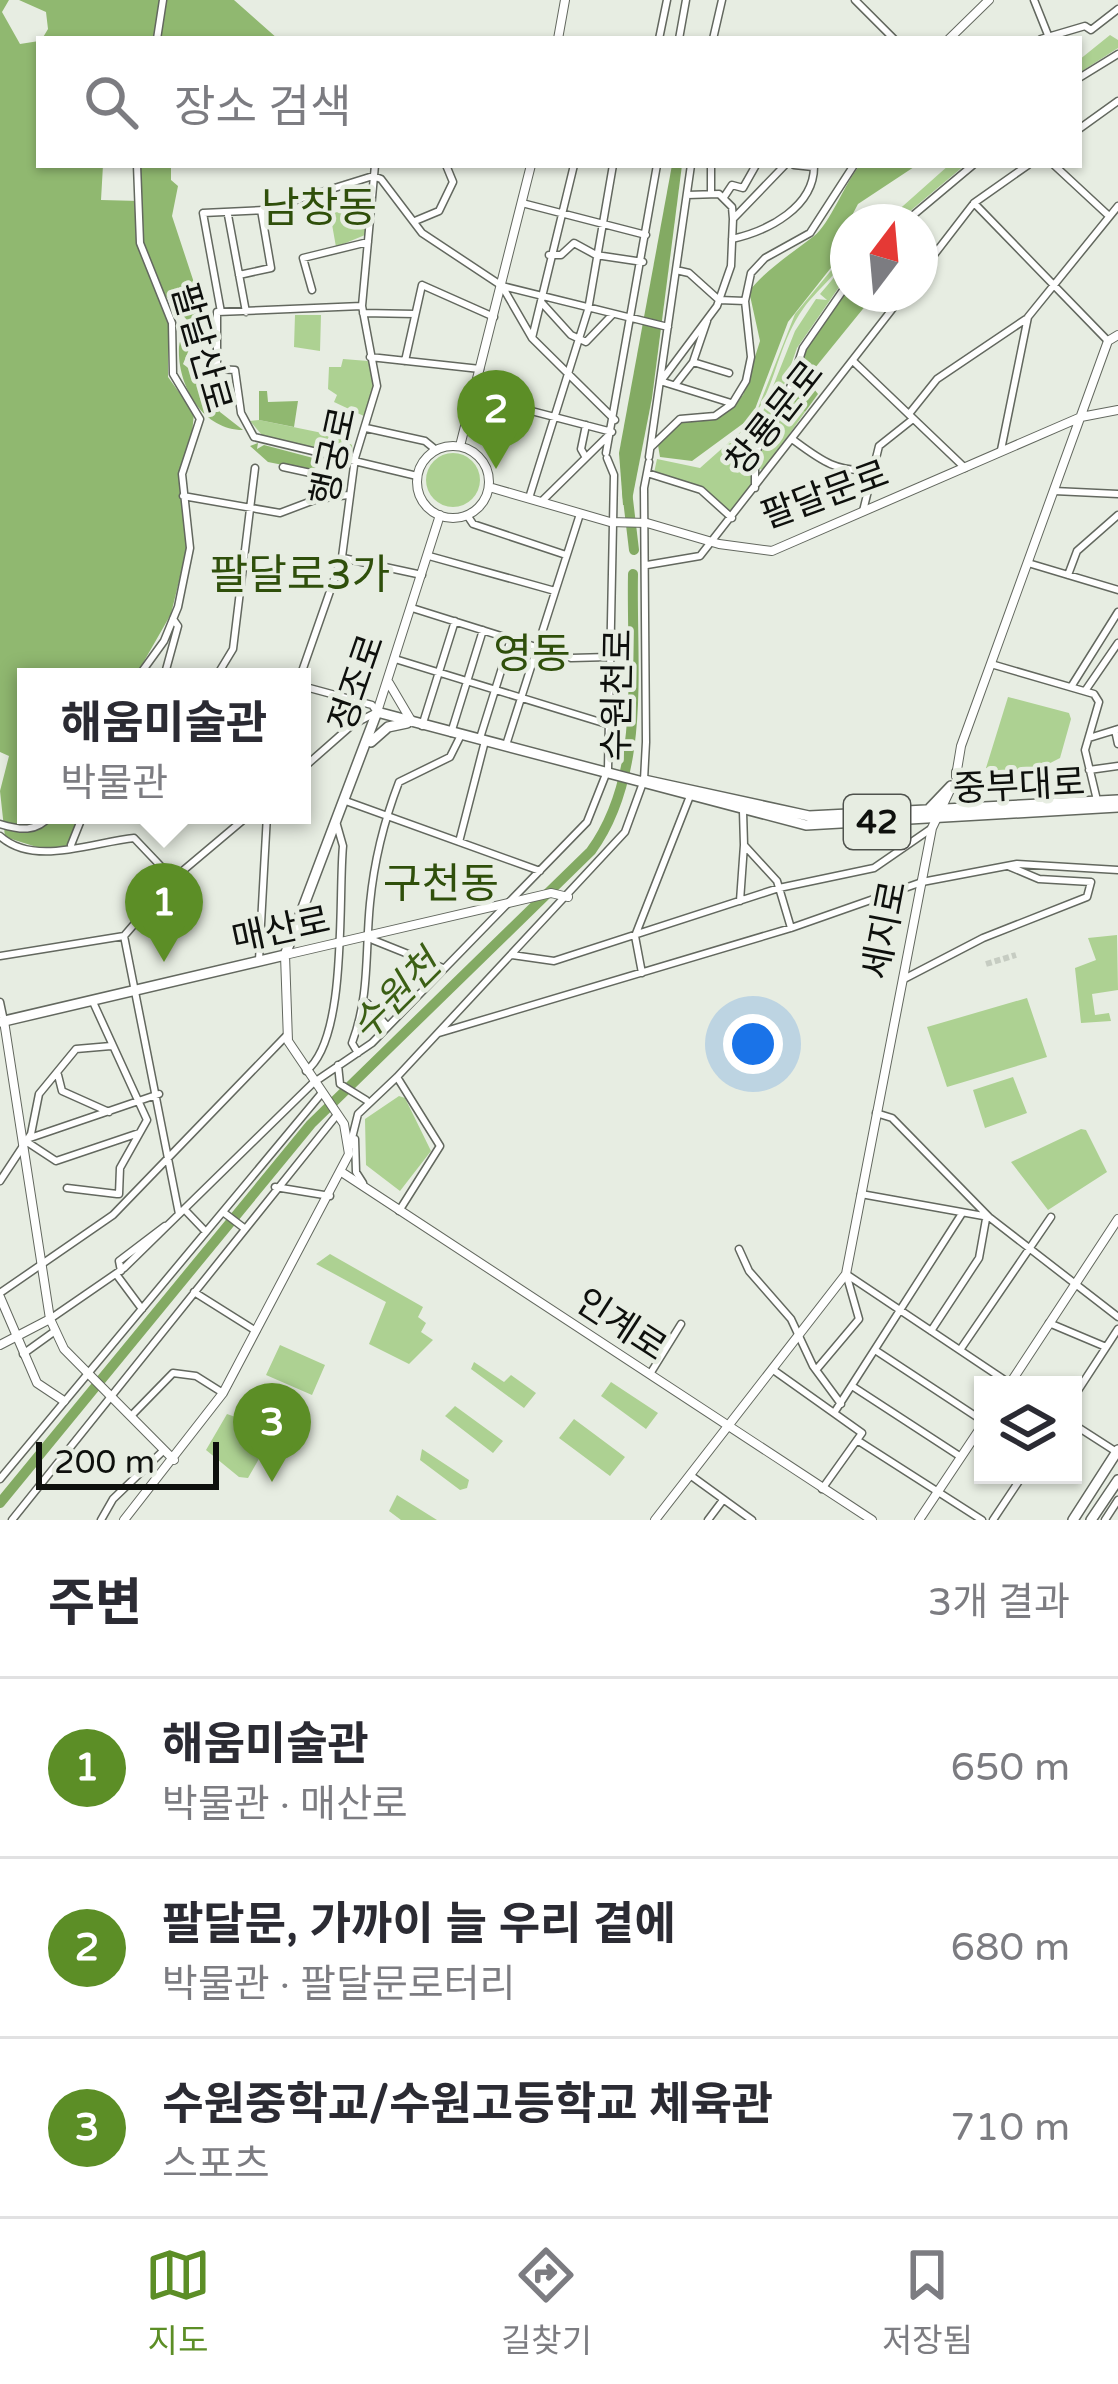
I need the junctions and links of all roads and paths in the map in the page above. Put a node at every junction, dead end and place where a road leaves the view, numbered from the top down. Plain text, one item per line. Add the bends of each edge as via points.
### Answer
1 (163, 0) edge
2 (565, 0) edge
3 (667, 0) edge
4 (686, 0) edge
5 (722, 0) edge
6 (856, 0) edge
7 (989, 0) edge
8 (1034, 0) edge
9 (1118, 10) edge
10 (157, 36) edge
11 (559, 36) edge
12 (660, 36) edge
13 (680, 36) edge
14 (714, 36) edge
15 (891, 36) edge
16 (952, 36) edge
17 (1044, 36) edge
18 (1048, 36) edge
19 (1118, 54) edge
20 (1082, 77) edge
21 (1118, 101) edge
22 (1082, 127) edge
23 (136, 168) edge
24 (375, 168) edge
25 (447, 168) edge
26 (530, 168) edge
27 (573, 168) edge
28 (612, 168) edge
29 (657, 168) edge
30 (691, 168) edge
31 (712, 168) edge
32 (754, 168) edge
33 (782, 168) edge
34 (813, 168) edge
35 (852, 168) edge
36 (969, 168) edge
37 (1024, 168) edge
38 (1058, 168) edge
39 (374, 176) junction
40 (711, 193) junction
41 (687, 195) junction
42 (724, 197) junction
43 (522, 203) junction
44 (974, 203) junction
45 (926, 204) edge
46 (261, 211) junction
47 (1115, 211) edge
48 (561, 212) junction
49 (228, 215) junction
50 (734, 218) junction
51 (415, 221) junction
52 (603, 223) junction
53 (648, 235) junction
54 (732, 239) junction
55 (368, 242) junction
56 (938, 250) edge
57 (549, 255) junction
58 (596, 255) junction
59 (644, 262) junction
60 (676, 269) junction
61 (239, 275) junction
62 (1056, 283) junction
63 (502, 286) junction
64 (312, 290) dead end
65 (540, 299) junction
66 (719, 300) junction
67 (745, 301) junction
68 (362, 309) junction
69 (830, 309) edge
70 (588, 310) junction
71 (220, 312) junction
72 (246, 312) junction
73 (890, 312) edge
74 (416, 314) junction
75 (612, 315) junction
76 (494, 317) junction
77 (708, 317) junction
78 (1028, 317) junction
79 (633, 321) junction
80 (668, 327) junction
81 (1118, 335) edge
82 (532, 338) junction
83 (580, 338) junction
84 (1108, 341) junction
85 (370, 357) junction
86 (405, 361) junction
87 (853, 361) junction
88 (693, 362) junction
89 (480, 369) junction
90 (729, 373) dead end
91 (568, 374) junction
92 (660, 381) junction
93 (675, 385) junction
94 (474, 396) junction
95 (732, 404) junction
96 (1118, 410) edge
97 (555, 415) junction
98 (1081, 416) junction
99 (911, 417) junction
100 (615, 420) junction
101 (586, 425) junction
102 (364, 428) junction
103 (612, 433) junction
104 (793, 439) junction
105 (460, 446) junction
106 (651, 447) junction
107 (436, 450) junction
108 (1000, 452) junction
109 (585, 456) junction
110 (355, 458) junction
111 (283, 467) dead end
112 (255, 468) dead end
113 (965, 468) junction
114 (872, 469) junction
115 (646, 473) junction
116 (417, 476) junction
117 (489, 487) junction
118 (755, 488) junction
119 (1054, 491) junction
120 (332, 494) junction
121 (1118, 494) edge
122 (183, 496) junction
123 (349, 496) junction
124 (528, 501) junction
125 (540, 504) junction
126 (251, 510) junction
127 (862, 513) junction
128 (580, 514) junction
129 (1118, 514) edge
130 (440, 515) junction
131 (466, 515) junction
132 (732, 518) junction
133 (613, 522) junction
134 (646, 523) junction
135 (713, 542) junction
136 (566, 555) junction
137 (428, 556) junction
138 (342, 557) junction
139 (1028, 563) junction
140 (646, 566) junction
141 (422, 575) junction
142 (1068, 575) junction
143 (1118, 590) edge
144 (555, 591) junction
145 (412, 608) junction
146 (1118, 612) edge
147 (173, 619) junction
148 (455, 621) junction
149 (484, 630) junction
150 (511, 639) junction
151 (1118, 643) edge
152 (537, 646) junction
153 (609, 657) junction
154 (395, 659) junction
155 (991, 664) junction
156 (143, 668) edge
157 (167, 668) edge
158 (221, 668) edge
159 (305, 668) edge
160 (439, 673) junction
161 (388, 680) junction
162 (467, 681) junction
163 (311, 684) edge
164 (1071, 687) junction
165 (494, 689) junction
166 (1085, 691) junction
167 (520, 697) junction
168 (377, 712) junction
169 (417, 724) junction
170 (610, 725) junction
171 (1116, 729) edge
172 (456, 734) junction
173 (1089, 738) junction
174 (482, 740) junction
175 (1118, 744) edge
176 (506, 745) junction
177 (359, 759) junction
178 (311, 761) edge
179 (1118, 766) edge
180 (609, 770) junction
181 (1089, 770) junction
182 (957, 772) junction
183 (641, 778) junction
184 (951, 787) junction
185 (690, 796) junction
186 (343, 800) junction
187 (1097, 800) junction
188 (1118, 803) edge
189 (976, 808) junction
190 (926, 811) junction
191 (743, 812) junction
192 (386, 816) junction
193 (937, 818) junction
194 (335, 821) junction
195 (0, 824) edge
196 (42, 824) edge
197 (79, 824) edge
198 (238, 824) edge
199 (267, 824) edge
200 (0, 836) edge
201 (459, 842) junction
202 (71, 845) junction
203 (744, 845) junction
204 (1007, 866) junction
205 (1118, 870) edge
206 (540, 871) junction
207 (173, 879) junction
208 (922, 882) junction
209 (779, 888) junction
210 (564, 896) junction
211 (740, 901) junction
212 (513, 902) junction
213 (791, 928) junction
214 (124, 936) junction
215 (635, 936) junction
216 (370, 938) junction
217 (338, 946) junction
218 (285, 955) junction
219 (512, 955) junction
220 (0, 956) edge
221 (259, 960) junction
222 (443, 968) junction
223 (642, 973) junction
224 (904, 979) junction
225 (139, 993) junction
226 (0, 1002) edge
227 (93, 1002) junction
228 (367, 1003) junction
229 (2, 1022) edge
230 (388, 1026) junction
231 (438, 1033) junction
232 (286, 1036) junction
233 (111, 1046) junction
234 (358, 1053) junction
235 (338, 1065) junction
236 (306, 1071) junction
237 (58, 1075) junction
238 (397, 1077) junction
239 (313, 1083) junction
240 (159, 1094) junction
241 (322, 1095) junction
242 (368, 1100) junction
243 (138, 1102) junction
244 (110, 1113) junction
245 (876, 1114) junction
246 (336, 1115) junction
247 (355, 1129) junction
248 (139, 1133) junction
249 (24, 1140) junction
250 (350, 1146) junction
251 (168, 1160) junction
252 (343, 1173) junction
253 (0, 1180) edge
254 (275, 1186) junction
255 (364, 1187) junction
256 (67, 1188) dead end
257 (119, 1194) junction
258 (861, 1194) junction
259 (330, 1196) junction
260 (124, 1202) junction
261 (222, 1211) junction
262 (399, 1211) junction
263 (182, 1212) junction
264 (961, 1215) junction
265 (1051, 1217) dead end
266 (987, 1218) junction
267 (1118, 1219) edge
268 (244, 1228) junction
269 (206, 1232) junction
270 (739, 1249) dead end
271 (1028, 1249) junction
272 (40, 1266) junction
273 (118, 1272) junction
274 (846, 1274) junction
275 (1073, 1287) junction
276 (194, 1292) junction
277 (0, 1295) edge
278 (142, 1309) junction
279 (901, 1311) junction
280 (1118, 1317) edge
281 (50, 1318) junction
282 (1049, 1323) junction
283 (681, 1324) dead end
284 (1118, 1329) edge
285 (256, 1330) junction
286 (931, 1330) junction
287 (55, 1331) junction
288 (14, 1336) junction
289 (799, 1336) junction
290 (0, 1345) edge
291 (1106, 1347) junction
292 (875, 1350) junction
293 (960, 1350) junction
294 (23, 1354) junction
295 (772, 1369) junction
296 (816, 1370) junction
297 (650, 1374) junction
298 (88, 1376) junction
299 (998, 1376) edge
300 (1015, 1376) edge
301 (1082, 1384) edge
302 (852, 1386) junction
303 (223, 1393) junction
304 (110, 1394) junction
305 (64, 1401) junction
306 (841, 1404) junction
307 (834, 1413) junction
308 (131, 1416) junction
309 (974, 1416) edge
310 (725, 1426) junction
311 (1082, 1430) edge
312 (974, 1436) edge
313 (857, 1440) junction
314 (164, 1450) junction
315 (1117, 1451) edge
316 (961, 1457) junction
317 (174, 1460) junction
318 (690, 1475) junction
319 (0, 1479) edge
320 (1118, 1480) edge
321 (1017, 1484) edge
322 (822, 1489) junction
323 (938, 1492) junction
324 (723, 1500) junction
325 (1118, 1500) edge
326 (1104, 1514) edge
327 (867, 1519) edge
328 (12, 1520) edge
329 (101, 1520) edge
330 (124, 1520) edge
331 (655, 1520) edge
332 (708, 1520) edge
333 (752, 1520) edge
334 (920, 1520) edge
335 (982, 1520) edge
336 (993, 1520) edge
337 (1073, 1520) edge
338 (1091, 1520) edge

1 - 10 street
2 - 11 street
3 - 12 street
4 - 13 street
5 - 14 street
6 - 15 street
7 - 16 street
8 - 17 street
9 - 18 street via 1091,30
19 - 20 street
21 - 22 street
23 - 122 street, 팔달산로 via 140,243 168,308 173,374 200,418
24 - 39 street, 행궁로
25 - 51 street via 453,182 439,211
26 - 43 street
27 - 48 street
28 - 52 street
29 - 53 street, 수원천로
30 - 41 street, 수원천로
31 - 40 street
32 - 42 street via 743,188 732,185
33 - 50 street
34 - 54 street via 794,213
35 - 67 street via 810,233 756,265
36 - 45 street
37 - 44 street
38 - 47 street
39 - 46 street
39 - 51 street
39 - 55 street, 행궁로
40 - 41 street
40 - 42 street
41 - 60 street, 수원천로
42 - 50 street
43 - 48 street
43 - 63 street
44 - 56 street
44 - 62 street
46 - 49 street
46 - 61 street via 271,268
47 - 62 street
48 - 52 street
48 - 57 street
49 - 61 street
49 - 71 street via 203,213
50 - 54 street
51 - 63 street via 463,265
52 - 53 street
52 - 58 street
53 - 59 street, 수원천로
54 - 66 street
55 - 64 street via 303,258
55 - 68 street, 행궁로
57 - 58 street via 574,243
57 - 65 street
58 - 59 street
58 - 70 street
59 - 79 street, 수원천로
60 - 66 street
60 - 80 street, 수원천로
61 - 72 street
62 - 78 street
62 - 84 street
63 - 65 street
63 - 76 street
63 - 82 street
65 - 70 street
65 - 82 street
65 - 83 street
66 - 67 street
66 - 77 street
67 - 95 street via 751,357
68 - 72 street
68 - 74 street
68 - 85 street, 행궁로
69 - 118 street via 755,453
70 - 75 street
70 - 83 street
71 - 72 street
71 - 110 street via 217,369 235,370 254,437
73 - 87 street, 창룡문로
74 - 76 street via 422,285
74 - 86 street
75 - 79 street
75 - 83 street via 600,333
76 - 89 street
77 - 88 street
77 - 92 street
78 - 99 street via 937,379
78 - 108 street
79 - 80 street
79 - 100 street, 수원천로
80 - 92 street, 수원천로
81 - 84 street
82 - 91 street
83 - 91 street
84 - 98 street, 세지로
85 - 86 street
85 - 102 street, 행궁로 via 377,386
86 - 89 street
87 - 99 street
87 - 104 street, 창룡문로
88 - 90 street
88 - 93 street
89 - 94 street
91 - 97 street
91 - 100 street
92 - 93 street
92 - 106 street, 수원천로
93 - 95 street
94 - 97 street
94 - 105 street
95 - 106 street via 715,416 680,418
96 - 98 street, 팔달문로
97 - 101 street
97 - 124 street
98 - 108 street, 팔달문로
98 - 119 street, 세지로
99 - 113 street
99 - 114 street via 879,446
100 - 103 street, 수원천로
101 - 103 street
101 - 109 street
102 - 107 street
102 - 110 street, 행궁로
103 - 109 street
103 - 133 street, 수원천로
104 - 114 street via 828,465
104 - 118 street, 창룡문로
105 - 107 street
105 - 117 street via 485,466
106 - 115 street, 수원천로
107 - 116 street
108 - 113 street, 팔달문로
109 - 125 street
110 - 116 street
110 - 123 street, 행궁로
111 - 120 street via 329,477
112 - 126 street
113 - 127 street, 팔달문로
114 - 127 street
115 - 132 street, 창룡문로 via 701,490
115 - 134 street, 수원천로
116 - 130 street via 421,500
117 - 124 street, 팔달문로
117 - 131 street
118 - 132 street, 창룡문로
119 - 121 street
119 - 139 street, 세지로
120 - 123 street
120 - 126 street via 280,513
122 - 126 street
122 - 147 street, 팔달산로 via 190,548
123 - 138 street, 행궁로
124 - 125 street, 팔달문로
125 - 128 street, 팔달문로
126 - 158 street via 233,649
127 - 135 street, 팔달문로 via 772,551
128 - 133 street, 팔달문로
128 - 136 street
129 - 142 street via 1077,551
130 - 131 street
130 - 137 street, 정조로
131 - 136 street
132 - 135 street, 창룡문로
133 - 134 street, 팔달문로
133 - 153 street, 수원천로
134 - 135 street, 팔달문로
134 - 140 street, 수원천로
135 - 140 street via 700,556
136 - 144 street
137 - 141 street, 정조로
137 - 144 street
138 - 141 street
138 - 159 street, 행궁로
139 - 142 street
139 - 155 street, 세지로
140 - 183 street, 수원천로
141 - 145 street, 정조로
142 - 143 street
144 - 152 street
145 - 148 street
145 - 154 street, 정조로
146 - 164 street
147 - 156 street, 팔달산로
147 - 157 street
148 - 149 street
148 - 160 street
149 - 150 street
149 - 162 street
150 - 152 street
150 - 165 street
151 - 166 street
152 - 153 street via 571,658
152 - 167 street
153 - 170 street, 수원천로
154 - 160 street
154 - 161 street, 정조로
155 - 164 street
155 - 182 street, 세지로
160 - 162 street
160 - 169 street
161 - 168 street, 정조로
161 - 169 street
162 - 165 street
162 - 172 street
163 - 168 street
164 - 166 street
165 - 167 street
165 - 174 street
166 - 173 street via 1099,702
167 - 170 street
167 - 176 street
168 - 169 main road, 중부대로 / 42
168 - 177 main road, 정조로
168 - 178 street
169 - 172 main road, 중부대로 / 42
169 - 177 main road via 379,732
170 - 180 street, 수원천로
171 - 173 street
171 - 175 street, 중부대로
172 - 174 main road, 중부대로 / 42
172 - 192 street via 450,757 399,782
173 - 181 street
174 - 176 main road, 중부대로 / 42
174 - 201 street
176 - 180 main road, 중부대로 / 42
177 - 186 main road, 정조로
179 - 181 street
180 - 183 main road, 중부대로 / 42
180 - 206 street, 수원천로 via 587,822
181 - 187 street
182 - 184 street, 세지로
182 - 189 main road
183 - 185 main road, 중부대로 / 42
183 - 190 main road, 중부대로 / 42 via 801,816
183 - 210 street, 수원천로 via 614,850
184 - 190 main road
184 - 193 street, 세지로
185 - 191 main road, 중부대로 / 42
185 - 215 street
186 - 192 street
186 - 194 main road, 정조로
187 - 188 main road, 중부대로 / 42
187 - 189 main road, 중부대로 / 42
188 - 193 main road, 중부대로 / 42
189 - 193 main road, 중부대로 / 42
190 - 193 main road, 중부대로 / 42
191 - 193 main road, 중부대로 / 42 via 806,825
191 - 203 street
192 - 201 street
192 - 216 street
193 - 208 street, 세지로
193 - 209 street via 874,868
194 - 217 street via 343,846
194 - 218 main road, 정조로
195 - 196 street
197 - 202 street
198 - 207 street
199 - 221 street
200 - 202 street via 41,851
201 - 206 street
202 - 207 street via 134,838
203 - 209 street
203 - 211 street
204 - 205 street
204 - 208 street
204 - 224 street via 1039,879 1091,882 1087,897
206 - 212 street, 수원천로
207 - 214 street
208 - 213 street
208 - 224 street, 세지로
209 - 211 street
209 - 213 street
210 - 212 street, 매산로
210 - 219 street, 수원천로
211 - 215 street
212 - 216 street, 매산로
212 - 222 street, 수원천로
213 - 223 street
214 - 220 street
214 - 225 street
215 - 219 street via 554,961
215 - 223 street
216 - 217 street, 매산로
216 - 222 street
216 - 228 street
217 - 218 street, 매산로
217 - 236 street via 327,1035
218 - 221 main road, 매산로
218 - 232 street, 정조로
219 - 231 street, 수원천로
221 - 225 main road, 매산로
222 - 230 street, 수원천로
223 - 231 street
224 - 245 street, 세지로
225 - 227 main road, 매산로
225 - 240 street
226 - 229 street
227 - 229 main road, 매산로
227 - 233 street
228 - 230 street
228 - 234 street via 352,1043
229 - 249 street
230 - 234 street, 수원천로
231 - 238 street, 수원천로
232 - 236 street, 정조로
232 - 251 street
233 - 237 street via 76,1049
233 - 243 street
234 - 235 street, 수원천로
235 - 239 street, 수원천로
235 - 242 street via 345,1089
236 - 239 street, 정조로
237 - 244 street via 62,1091
237 - 249 street via 40,1094
238 - 242 street, 수원천로
238 - 262 street via 440,1146
239 - 241 street, 정조로
239 - 263 street, 수원천로
240 - 243 street
240 - 251 street
241 - 246 street, 정조로
241 - 261 street
242 - 247 street, 수원천로
243 - 244 street
243 - 248 street via 147,1120
244 - 249 street
245 - 258 street, 세지로
245 - 266 street via 892,1118
246 - 250 street, 정조로
246 - 254 street
247 - 250 street, 수원천로
247 - 255 street
248 - 249 street via 56,1161
248 - 257 street via 120,1168
249 - 253 street
249 - 272 street
250 - 252 street
251 - 260 street
251 - 263 street
252 - 255 street, 인계로
252 - 259 street
254 - 259 street
254 - 268 street
255 - 262 street, 인계로
256 - 257 street
257 - 260 street
258 - 264 street
258 - 274 street, 세지로
259 - 285 street
260 - 272 street
261 - 268 street
261 - 269 street
262 - 297 street, 인계로
263 - 269 street
263 - 273 street, 수원천로
264 - 266 street
264 - 279 street
265 - 271 street
266 - 271 street
266 - 286 street via 979,1258
267 - 275 street
268 - 276 street
269 - 278 street
270 - 289 street
271 - 275 street
271 - 293 street
272 - 277 street
272 - 281 street
273 - 278 street
273 - 281 street, 수원천로
274 - 279 street
274 - 289 street, 세지로
274 - 296 street via 859,1319
275 - 280 street
275 - 282 street
276 - 285 street
276 - 304 street
277 - 288 street
278 - 298 street
279 - 286 street
279 - 292 street
281 - 287 street
281 - 288 street
282 - 291 street
282 - 300 street
283 - 297 street
284 - 291 street
285 - 303 street
286 - 293 street
287 - 294 street
287 - 298 street
288 - 290 street
288 - 294 street
289 - 295 street, 세지로
289 - 296 street
291 - 301 street
292 - 302 street
292 - 309 street
293 - 299 street
294 - 305 street via 37,1383
295 - 307 street
295 - 310 street, 세지로
296 - 306 street
297 - 310 street, 인계로
298 - 304 street
298 - 305 street
302 - 306 street
302 - 316 street
303 - 308 street via 173,1373
303 - 317 street
304 - 308 street
304 - 328 street
305 - 319 street
306 - 307 street
307 - 313 street via 862,1433
308 - 314 street
310 - 318 street, 세지로
310 - 322 street, 인계로
311 - 315 street
312 - 316 street
313 - 322 street
313 - 323 street
314 - 317 street
314 - 329 street
315 - 337 main road
316 - 323 street
317 - 330 street
318 - 324 street
318 - 331 street, 세지로
320 - 326 main road
321 - 336 street
322 - 327 street, 인계로
323 - 334 street
323 - 335 street
324 - 332 street
324 - 333 street
325 - 326 street
326 - 338 main road

